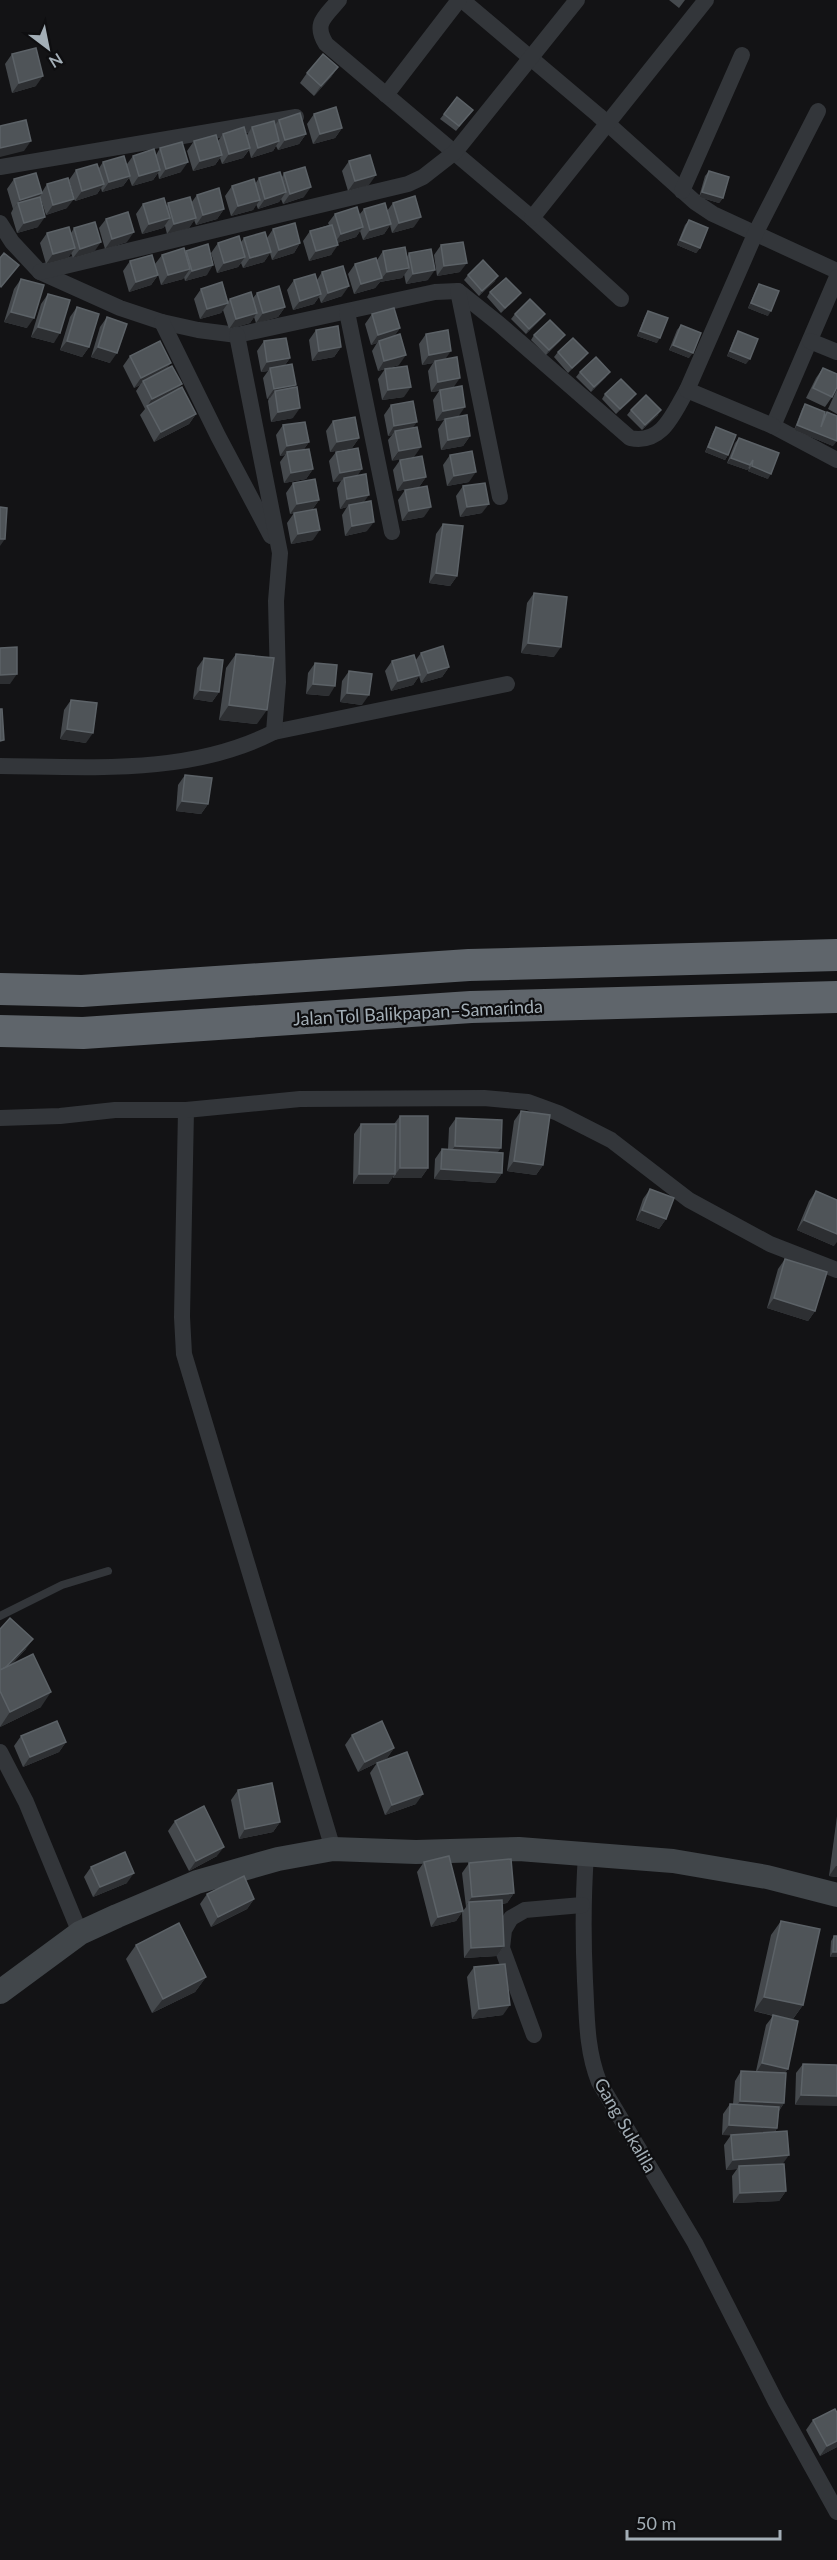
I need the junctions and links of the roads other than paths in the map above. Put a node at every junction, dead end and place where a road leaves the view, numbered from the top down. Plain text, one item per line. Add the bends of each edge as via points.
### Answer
1 (339, 0) edge
2 (461, 0) edge
3 (577, 0) edge
4 (706, 0) edge
5 (742, 54) dead end
6 (531, 58) junction
7 (386, 95) junction
8 (818, 111) dead end
9 (296, 117) edge
10 (606, 123) junction
11 (455, 152) junction
12 (0, 167) edge
13 (681, 191) junction
14 (532, 218) junction
15 (0, 223) edge
16 (756, 232) junction
17 (837, 271) edge
18 (40, 272) junction
19 (837, 277) edge
20 (458, 291) junction
21 (621, 299) dead end
22 (347, 312) junction
23 (162, 322) junction
24 (237, 335) junction
25 (810, 341) junction
26 (837, 352) edge
27 (687, 390) junction
28 (773, 426) junction
29 (837, 460) edge
30 (500, 497) dead end
31 (392, 532) dead end
32 (280, 553) junction
33 (507, 684) dead end
34 (274, 732) junction
35 (0, 766) edge
36 (837, 955) edge
37 (0, 989) edge
38 (837, 997) edge
39 (0, 1031) edge
40 (186, 1110) junction
41 (0, 1118) edge
42 (837, 1270) edge
43 (108, 1571) dead end
44 (0, 1616) edge
45 (0, 1752) edge
46 (333, 1849) junction
47 (586, 1854) junction
48 (837, 1895) edge
49 (582, 1905) junction
50 (80, 1933) junction
51 (0, 1992) edge
52 (534, 2035) dead end
53 (837, 2512) edge

1 - 7 street via 319,25 319,33 326,44
2 - 6 street
2 - 7 street
3 - 6 street
4 - 10 street
5 - 13 street
6 - 10 street
6 - 11 street
7 - 11 street
8 - 16 street
9 - 12 street
10 - 13 street
10 - 14 street
11 - 14 street
11 - 18 street via 423,177 387,191
13 - 16 street via 713,214
14 - 21 street
15 - 18 street
16 - 17 street
16 - 27 street
18 - 23 street
19 - 25 street
20 - 22 street via 435,292
20 - 27 street via 630,438 643,441 655,436
20 - 30 street
22 - 24 street
22 - 31 street
23 - 24 street
23 - 32 street
24 - 32 street
25 - 26 street
25 - 28 street
27 - 28 street
28 - 29 street
32 - 34 street
33 - 34 street
34 - 35 street via 250,744 201,758 141,766
36 - 37 highway via 469,965 82,991
38 - 39 highway, Jalan Tol Balikpapan–Samarinda via 471,1007 83,1033
40 - 41 street via 115,1110
40 - 42 street via 300,1099 484,1098 528,1102 611,1140 689,1200 749,1233
40 - 46 street via 184,1354
43 - 44 lane via 62,1585
45 - 50 street via 26,1802
46 - 47 street via 519,1849
46 - 50 street via 278,1859 197,1882
47 - 48 street via 673,1861 767,1877
47 - 49 street, Gang Sukalila
49 - 52 street via 525,1910 511,1918 504,1930 502,1948
49 - 53 street, Gang Sukalila via 587,2039 599,2082 695,2243
50 - 51 street

